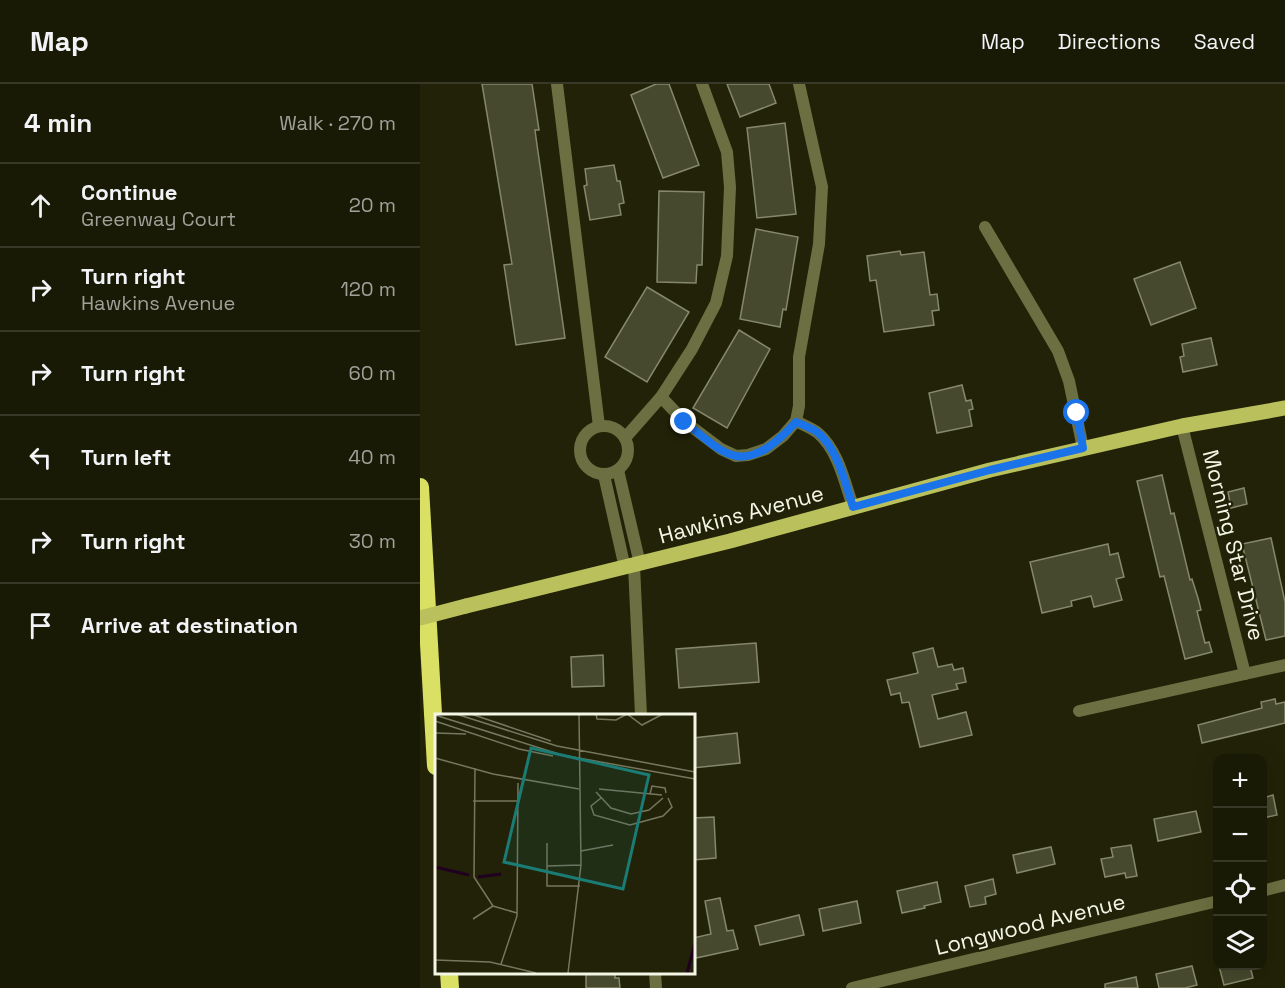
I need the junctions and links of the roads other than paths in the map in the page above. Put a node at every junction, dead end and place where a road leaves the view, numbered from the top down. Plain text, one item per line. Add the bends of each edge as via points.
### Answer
1 (557, 84) edge
2 (702, 84) edge
3 (799, 84) edge
4 (985, 227) dead end
5 (661, 397) junction
6 (1285, 408) edge
7 (796, 422) junction
8 (599, 426) junction
9 (1182, 426) junction
10 (625, 438) junction
11 (1083, 448) junction
12 (618, 470) junction
13 (604, 475) junction
14 (420, 487) edge
15 (853, 507) junction
16 (633, 566) junction
17 (420, 618) edge
18 (1285, 665) edge
19 (1245, 674) junction
20 (1079, 711) dead end
21 (641, 714) edge
22 (435, 749) edge
23 (1285, 885) edge
24 (1267, 890) edge
25 (1213, 902) edge
26 (449, 973) edge
27 (655, 973) edge
28 (450, 988) edge
29 (656, 988) edge
30 (852, 988) edge

1 - 8 street
2 - 5 street via 727,152 727,256 716,303 692,350
3 - 7 street via 822,187 819,244 799,357
4 - 11 street via 1058,351 1069,381
5 - 7 street via 684,422 736,456 766,449
5 - 10 street
6 - 9 main road, Hawkins Avenue
7 - 15 street via 817,432 829,445
8 - 10 street via 613,427
8 - 13 street via 589,430 579,450 589,470
9 - 11 main road, Hawkins Avenue
9 - 19 street, Morning Star Drive
10 - 12 street via 628,455
11 - 15 main road, Hawkins Avenue
12 - 13 street
12 - 16 street
13 - 16 street
14 - 22 highway
15 - 16 main road, Hawkins Avenue
16 - 17 main road, Hawkins Avenue, bridge
16 - 21 street
18 - 19 street
19 - 20 street
23 - 24 street
25 - 30 street, Longwood Avenue
26 - 28 highway
27 - 29 street

